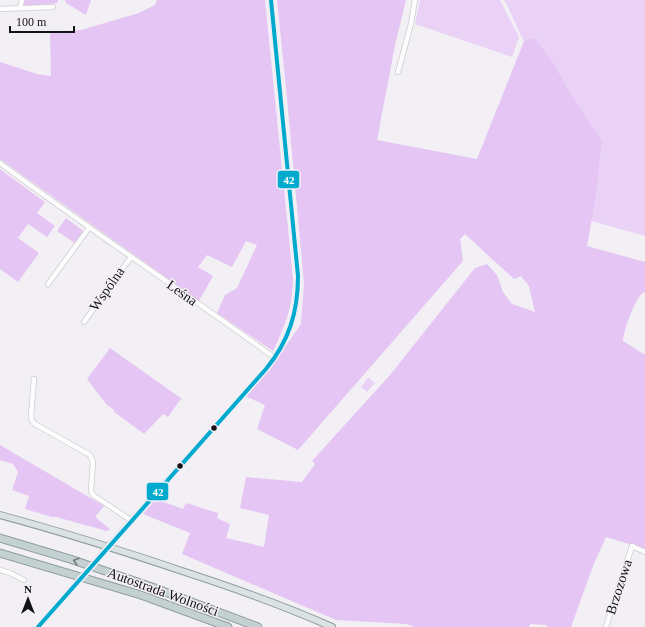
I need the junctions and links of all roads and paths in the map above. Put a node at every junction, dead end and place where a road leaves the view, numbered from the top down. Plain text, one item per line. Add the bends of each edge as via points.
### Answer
1 (22, 0) edge
2 (271, 0) edge
3 (415, 0) edge
4 (53, 7) dead end
5 (20, 8) junction
6 (0, 9) edge
7 (398, 72) dead end
8 (0, 162) edge
9 (89, 228) junction
10 (130, 256) junction
11 (48, 284) dead end
12 (84, 322) dead end
13 (275, 358) junction
14 (34, 379) dead end
15 (0, 514) edge
16 (132, 521) junction
17 (0, 538) edge
18 (645, 552) edge
19 (0, 553) edge
20 (0, 570) edge
21 (24, 580) dead end
22 (38, 627) edge
23 (228, 627) edge
24 (258, 627) edge
25 (332, 627) edge
26 (606, 627) edge

1 - 5 street
2 - 13 street via 298,280 293,321
3 - 7 street
4 - 5 street
5 - 6 street
8 - 9 street, Leśna
9 - 10 street, Leśna
9 - 11 street
10 - 12 street, Wspólna
10 - 13 street, Leśna
13 - 16 street
14 - 16 street via 31,416 34,424 90,455 93,462 93,495
15 - 25 main road via 156,562 250,594
16 - 22 street, bridge
24 -> 17 highway, Autostrada Wolności via 152,587
18 - 26 street, Brzozowa via 632,546
19 - 23 highway, Autostrada Wolności via 141,595
20 - 21 street

